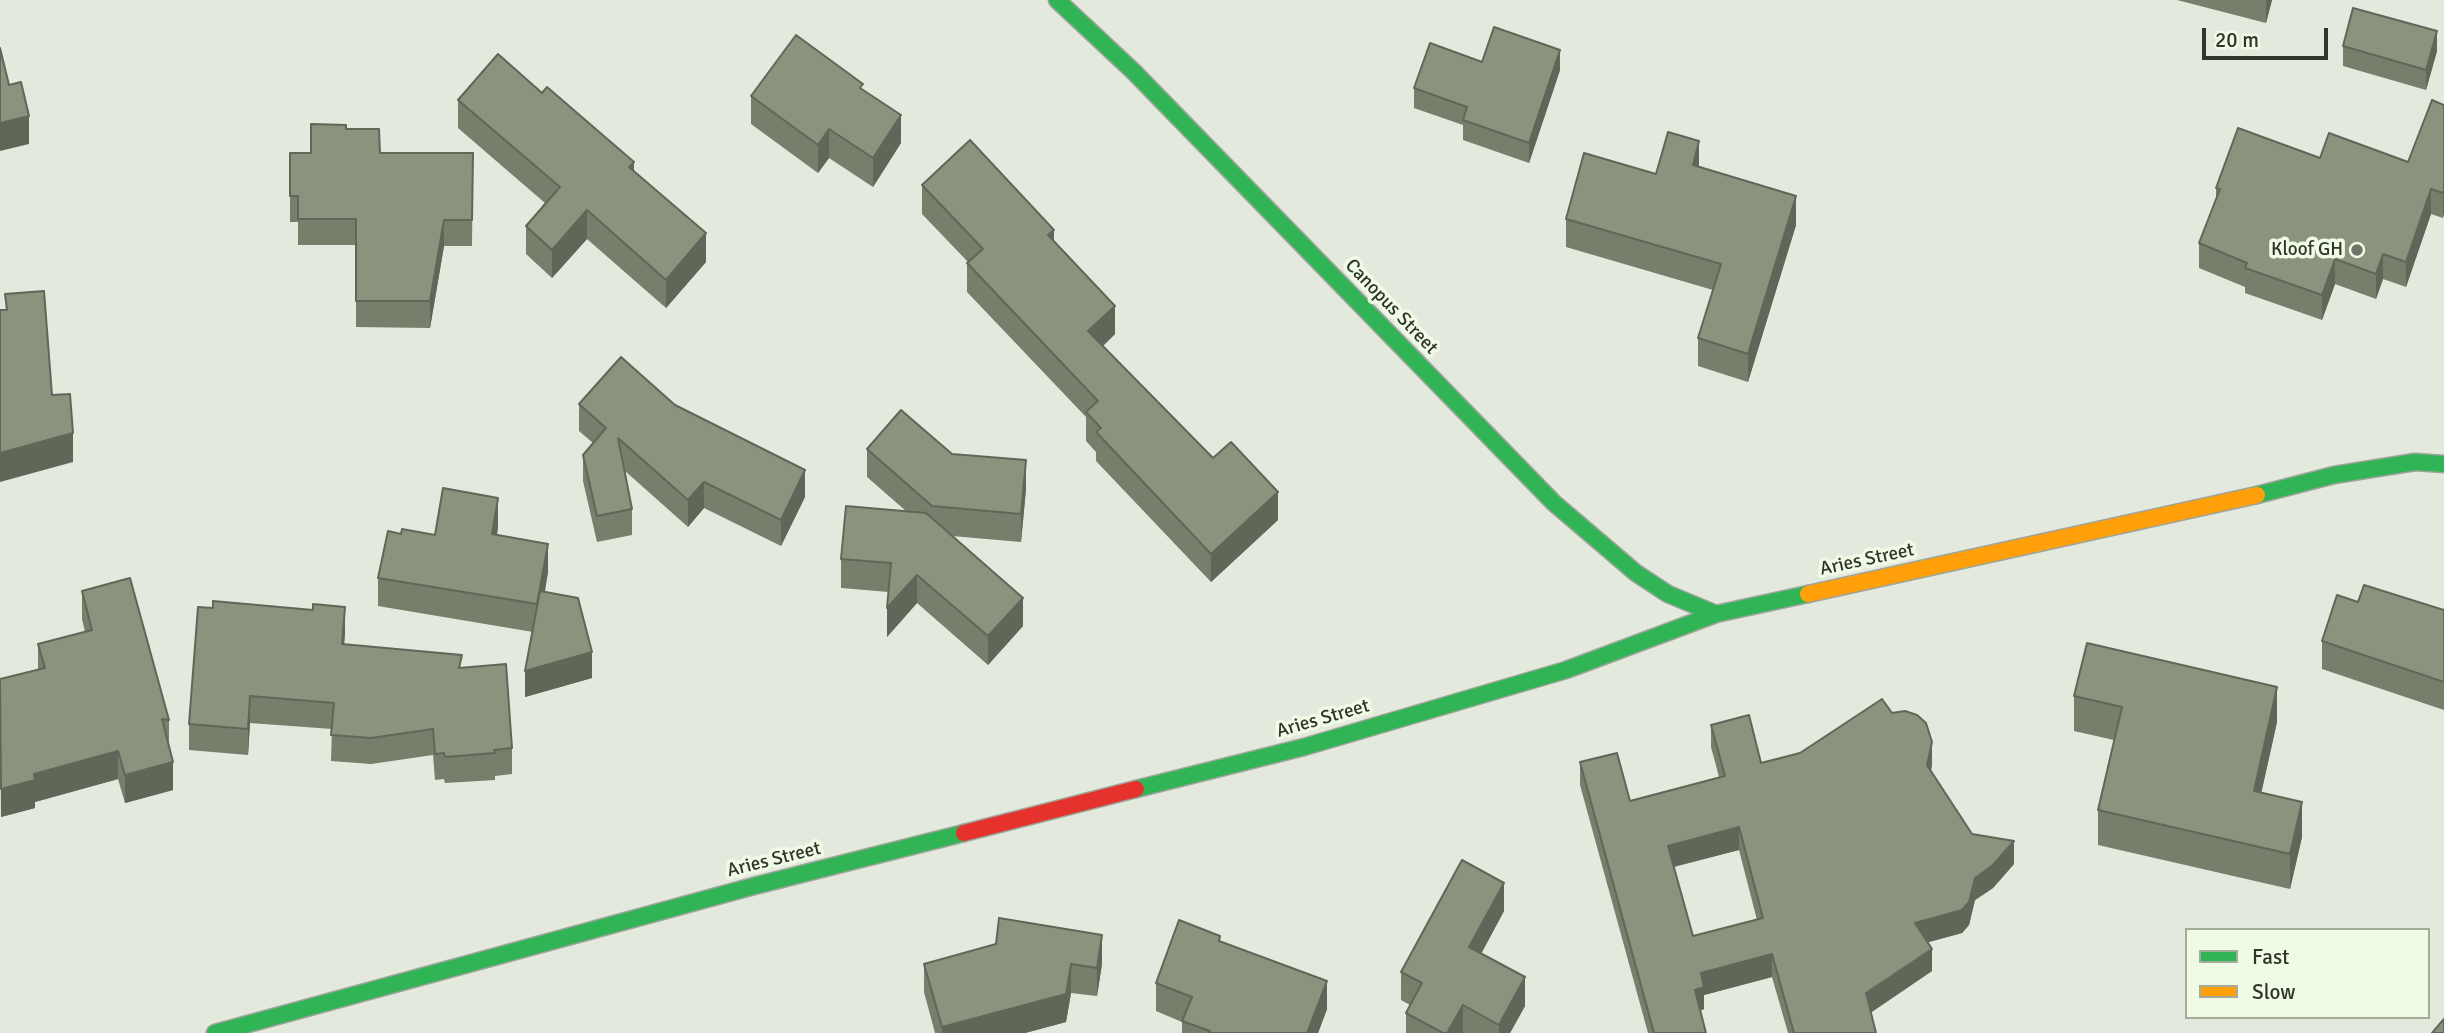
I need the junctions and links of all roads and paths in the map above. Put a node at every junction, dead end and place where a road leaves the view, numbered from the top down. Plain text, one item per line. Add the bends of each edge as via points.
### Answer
1 (1056, 0) edge
2 (2444, 464) edge
3 (1716, 614) junction
4 (215, 1033) edge

1 - 3 street, Canopus Street via 1133,71 1554,503 1636,573 1668,594
2 - 3 street, Aries Street via 2415,462 2334,475
3 - 4 street, Aries Street via 1566,670 1304,747 754,887

